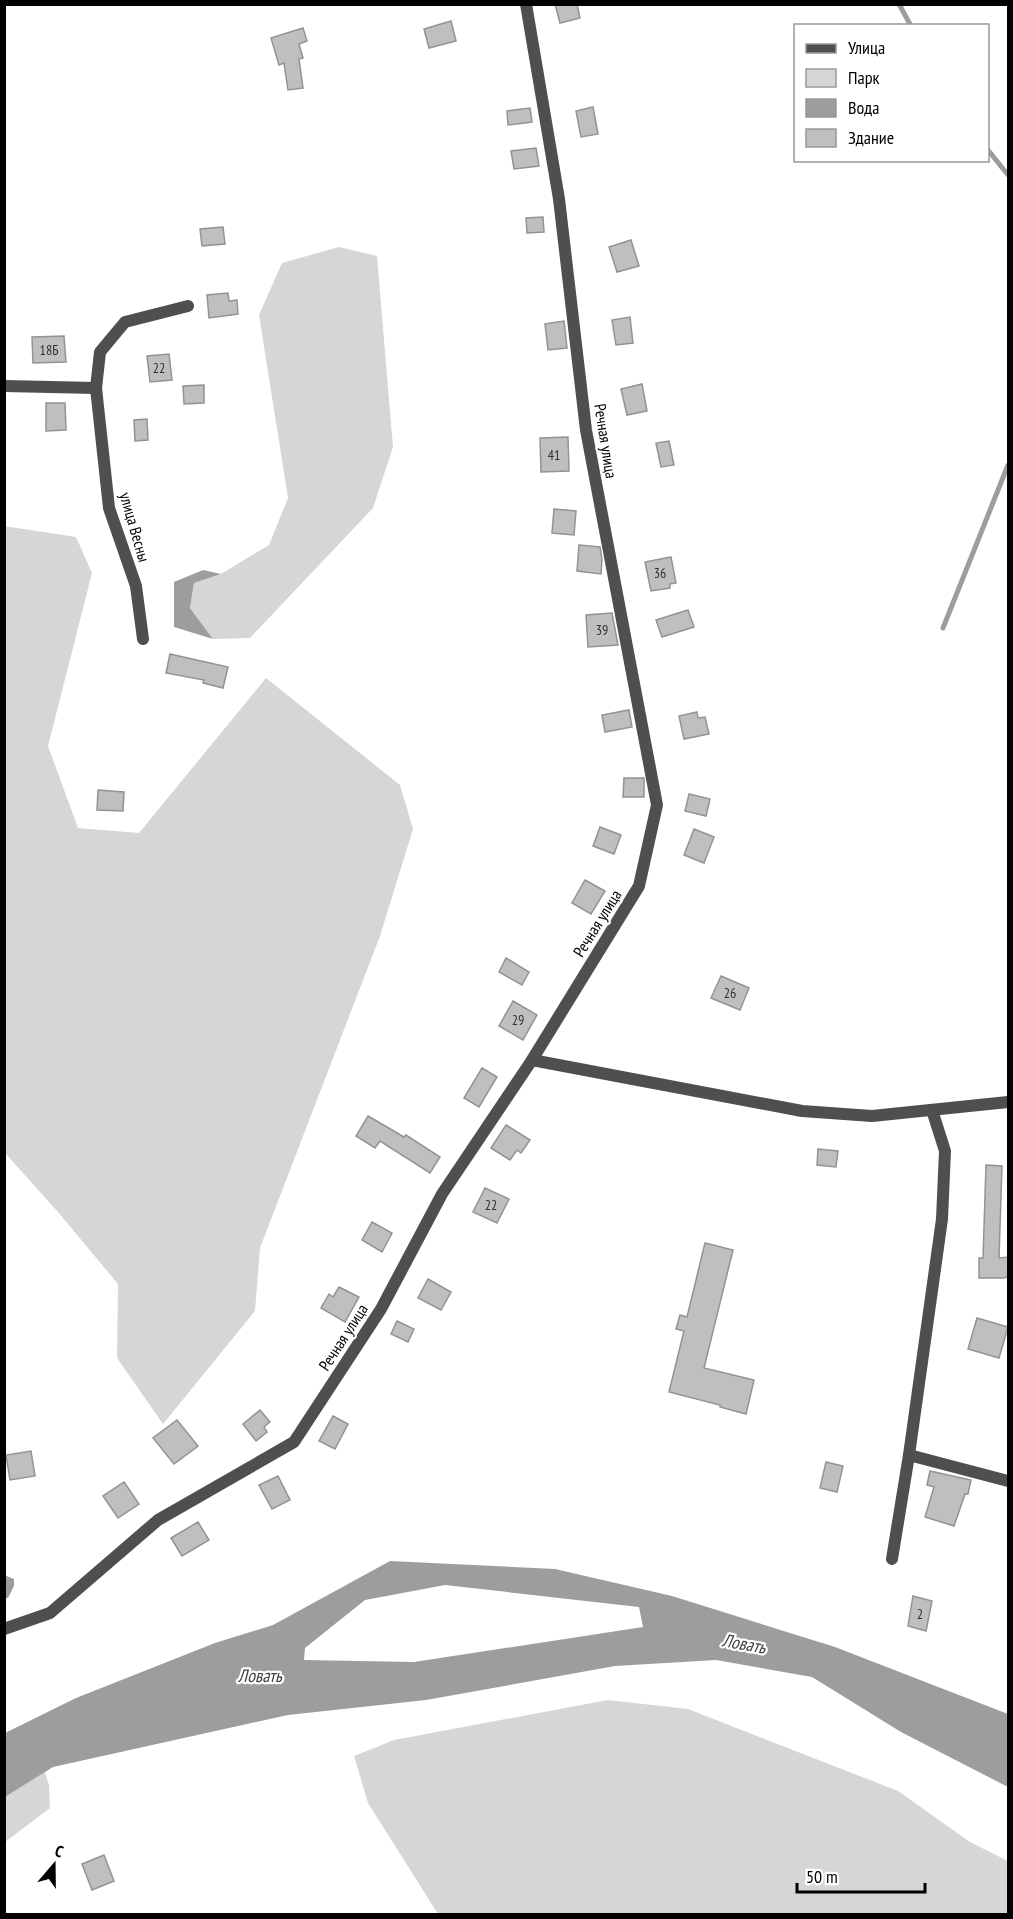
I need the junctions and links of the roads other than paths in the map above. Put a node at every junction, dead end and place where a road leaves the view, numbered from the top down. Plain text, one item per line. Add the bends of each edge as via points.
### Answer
1 (526, 4) edge
2 (188, 306) dead end
3 (4, 386) edge
4 (96, 388) junction
5 (143, 639) dead end
6 (532, 1060) junction
7 (1008, 1102) edge
8 (932, 1110) junction
9 (909, 1455) junction
10 (1008, 1481) edge
11 (892, 1559) dead end
12 (4, 1629) edge

1 - 6 street, Речная улица via 559,199 586,430 657,805 639,886
2 - 4 street, улица Весны via 125,322 100,352
3 - 4 street
4 - 5 street, улица Весны via 109,508 136,586
6 - 8 street via 802,1111 872,1116
6 - 12 street, Речная улица via 442,1194 381,1309 294,1442 158,1520 50,1612
7 - 8 street
8 - 9 street via 945,1151 942,1219
9 - 10 street
9 - 11 street

